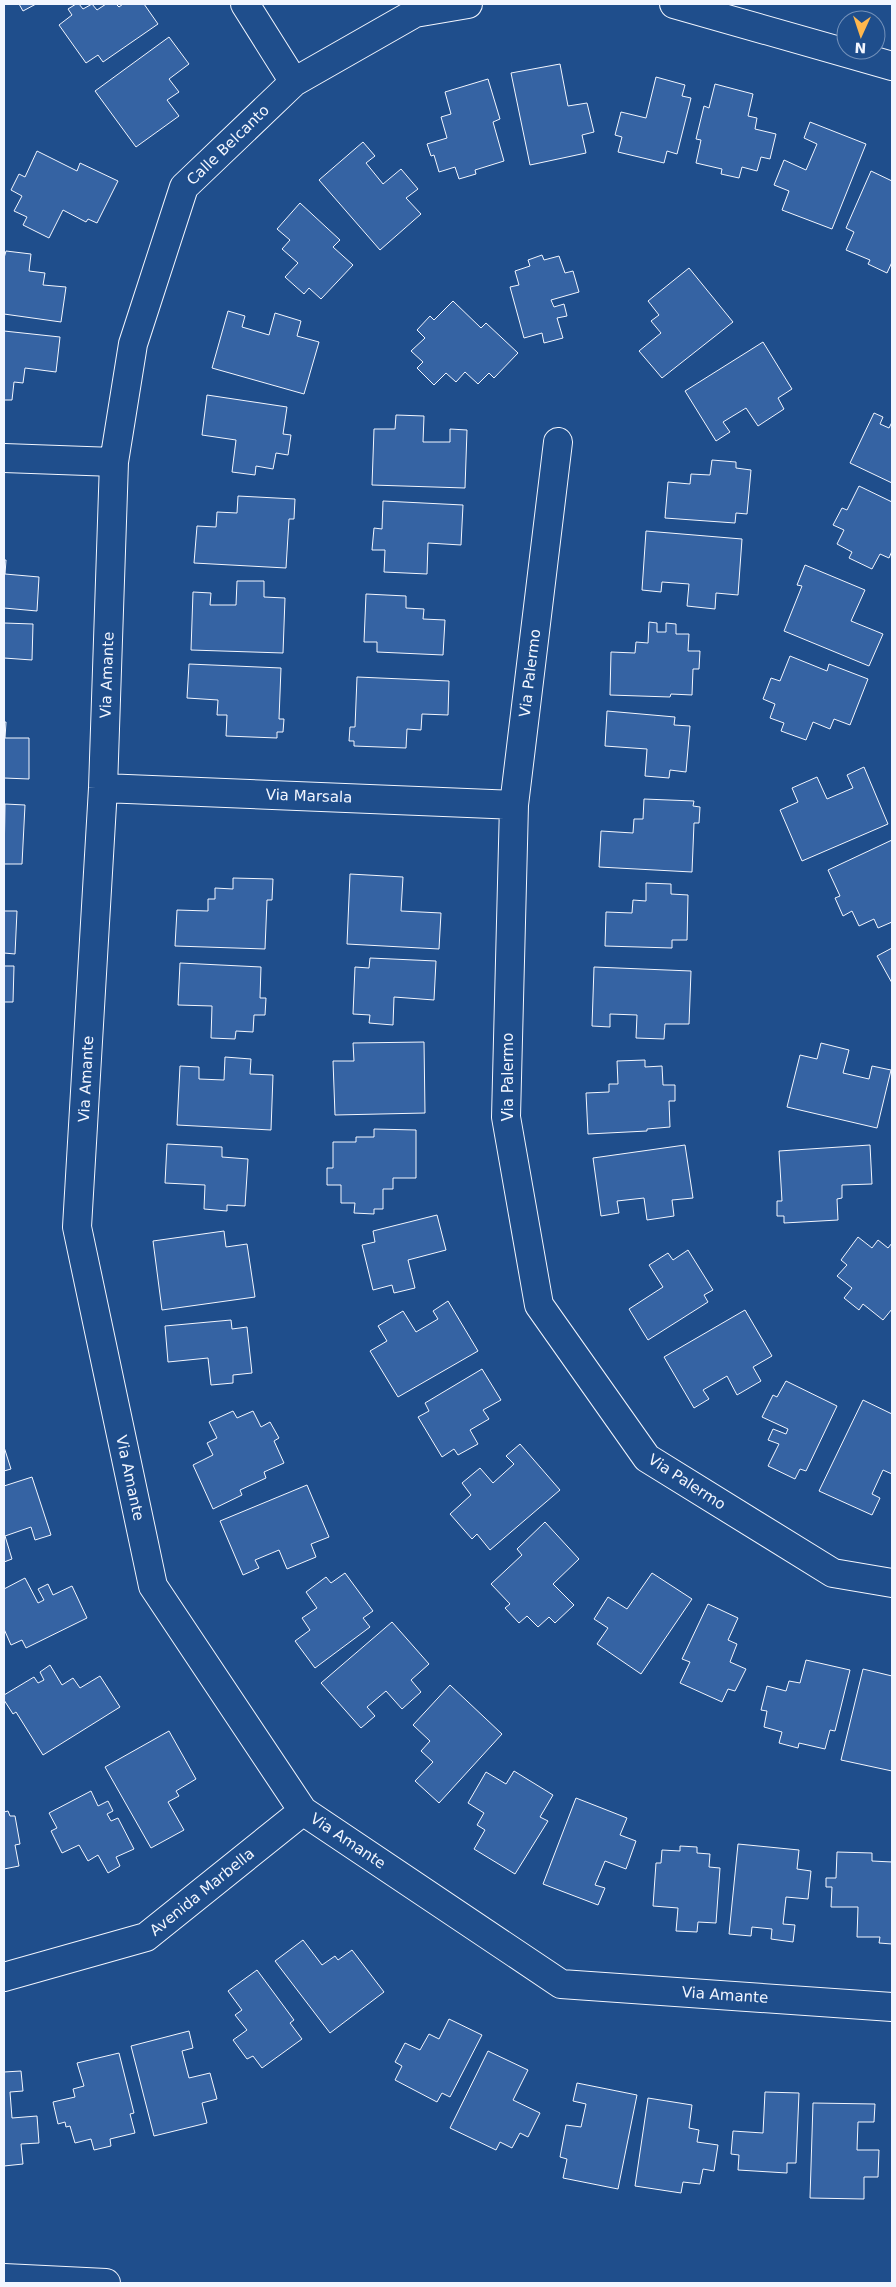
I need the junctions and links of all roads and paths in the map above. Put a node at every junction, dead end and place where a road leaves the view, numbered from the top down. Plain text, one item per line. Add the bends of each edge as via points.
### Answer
1 (245, 4) edge
2 (468, 4) edge
3 (674, 4) edge
4 (892, 66) edge
5 (294, 82) junction
6 (558, 442) dead end
7 (4, 458) edge
8 (114, 462) junction
9 (103, 788) junction
10 (514, 805) junction
11 (892, 1583) edge
12 (303, 1810) junction
13 (4, 1977) edge
14 (892, 2007) edge
15 (4, 2278) edge
16 (106, 2283) edge

1 - 5 street
2 - 5 street, Calle Belcanto via 415,13
3 - 4 street
5 - 8 street, Calle Belcanto via 184,187 133,344
6 - 10 street, Via Palermo
7 - 8 street
8 - 9 street, Via Amante
9 - 10 street, Via Marsala
9 - 12 street, Via Amante via 77,1227 153,1586
10 - 11 street, Via Palermo via 506,1117 538,1304 646,1458 832,1573
12 - 13 street, Avenida Marbella via 146,1936
12 - 14 street, Via Amante via 561,1984
15 - 16 street

